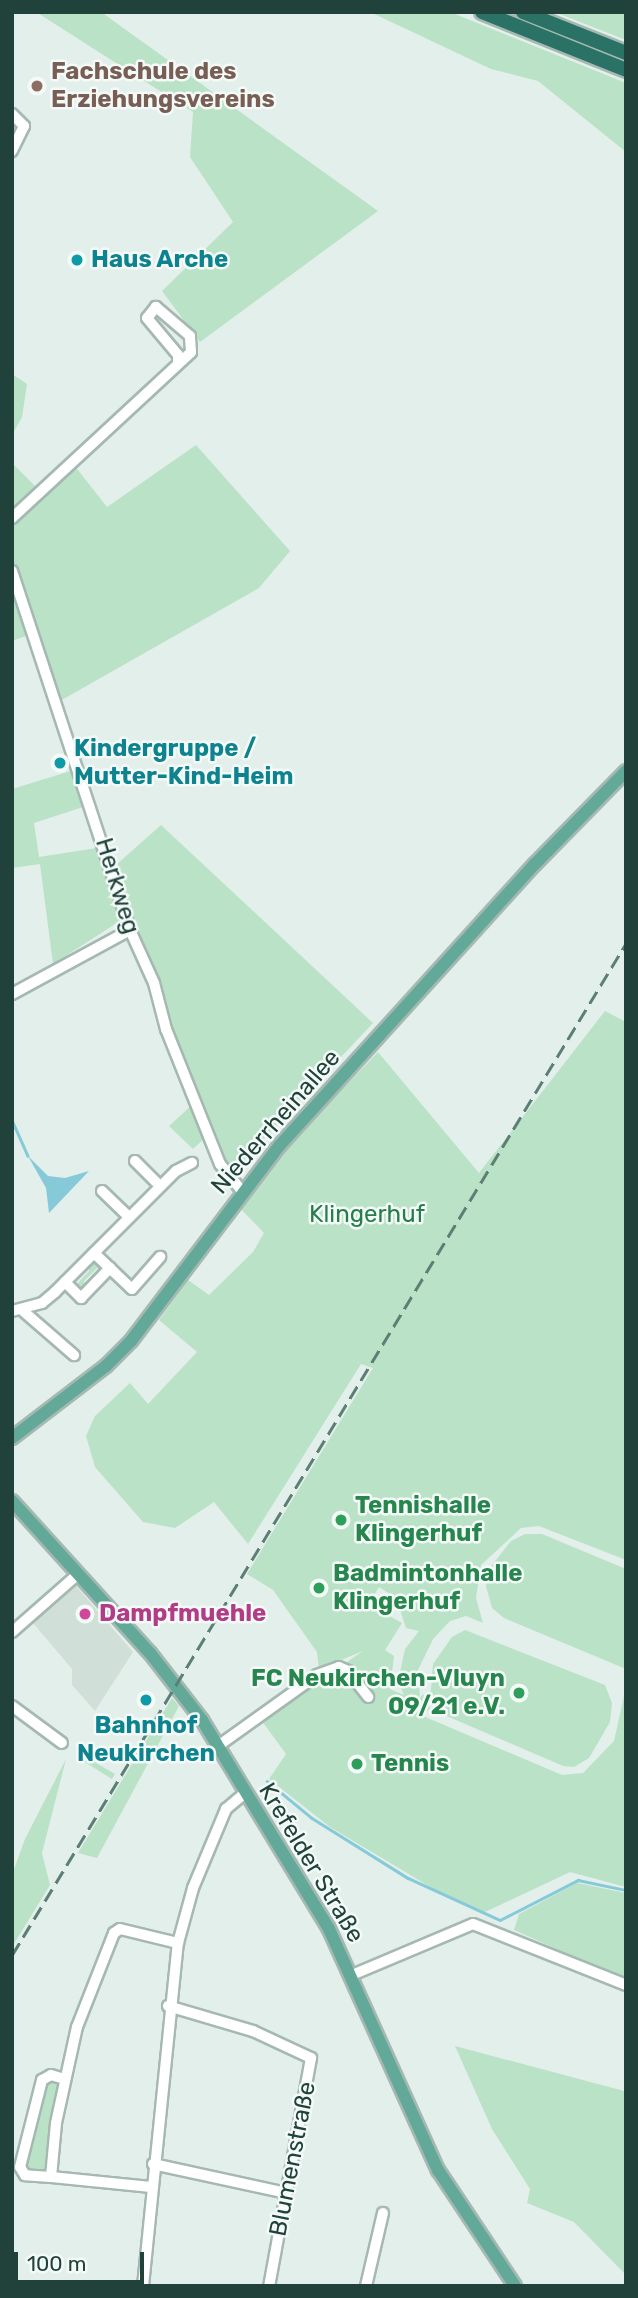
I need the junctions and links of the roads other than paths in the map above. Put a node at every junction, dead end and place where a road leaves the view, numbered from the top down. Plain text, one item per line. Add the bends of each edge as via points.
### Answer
1 (482, 12) edge
2 (523, 12) edge
3 (626, 53) edge
4 (626, 70) edge
5 (12, 114) edge
6 (12, 151) edge
7 (178, 363) junction
8 (12, 518) edge
9 (12, 571) edge
10 (626, 771) edge
11 (130, 930) junction
12 (12, 994) edge
13 (135, 1161) dead end
14 (192, 1163) dead end
15 (160, 1186) junction
16 (102, 1191) dead end
17 (241, 1191) junction
18 (130, 1217) junction
19 (94, 1253) junction
20 (160, 1257) dead end
21 (110, 1268) junction
22 (65, 1282) junction
23 (17, 1310) edge
24 (74, 1355) dead end
25 (12, 1438) edge
26 (12, 1500) edge
27 (78, 1574) junction
28 (12, 1632) edge
29 (368, 1697) dead end
30 (12, 1706) edge
31 (62, 1743) dead end
32 (218, 1746) junction
33 (245, 1793) junction
34 (178, 1943) junction
35 (352, 1975) junction
36 (626, 1985) edge
37 (168, 2006) junction
38 (64, 2079) junction
39 (153, 2164) junction
40 (51, 2177) junction
41 (151, 2187) junction
42 (286, 2193) junction
43 (383, 2213) dead end
44 (143, 2286) edge
45 (269, 2286) edge
46 (366, 2286) edge
47 (515, 2286) edge

1 - 4 highway
2 - 3 highway
5 - 6 street via 24,126
7 - 7 street via 191,352 193,343 162,307 156,307 147,318 178,355
7 - 8 street
9 - 11 street, Herkweg
10 - 17 main road, Niederrheinallee via 568,828
11 - 12 street
11 - 17 street, Herkweg via 220,1164
13 - 15 street
14 - 15 street
15 - 18 street
16 - 18 street
17 - 25 main road, Niederrheinallee via 179,1282 131,1341 106,1366
18 - 19 street
19 - 21 street
19 - 22 street
20 - 21 street via 132,1289
21 - 22 street via 81,1298
22 - 23 street via 42,1303
23 - 24 street
26 - 27 main road, Krefelder Straße
27 - 28 street
27 - 32 main road, Krefelder Straße via 150,1653
29 - 32 street via 339,1667 317,1675
30 - 31 street
32 - 33 main road, Krefelder Straße
33 - 34 street via 226,1809 193,1888
33 - 35 main road, Krefelder Straße
34 - 37 street
34 - 38 street via 120,1929 114,1933 77,2027
35 - 36 street via 473,1924
35 - 47 main road, Krefelder Straße via 438,2169
37 - 39 street
37 - 42 street, Blumenstraße via 253,2031 311,2058
38 - 40 street
38 - 40 street via 51,2075 42,2080 20,2167 25,2175
39 - 41 street
39 - 42 street
40 - 41 street
41 - 44 street
42 - 45 street, Blumenstraße
43 - 46 street

